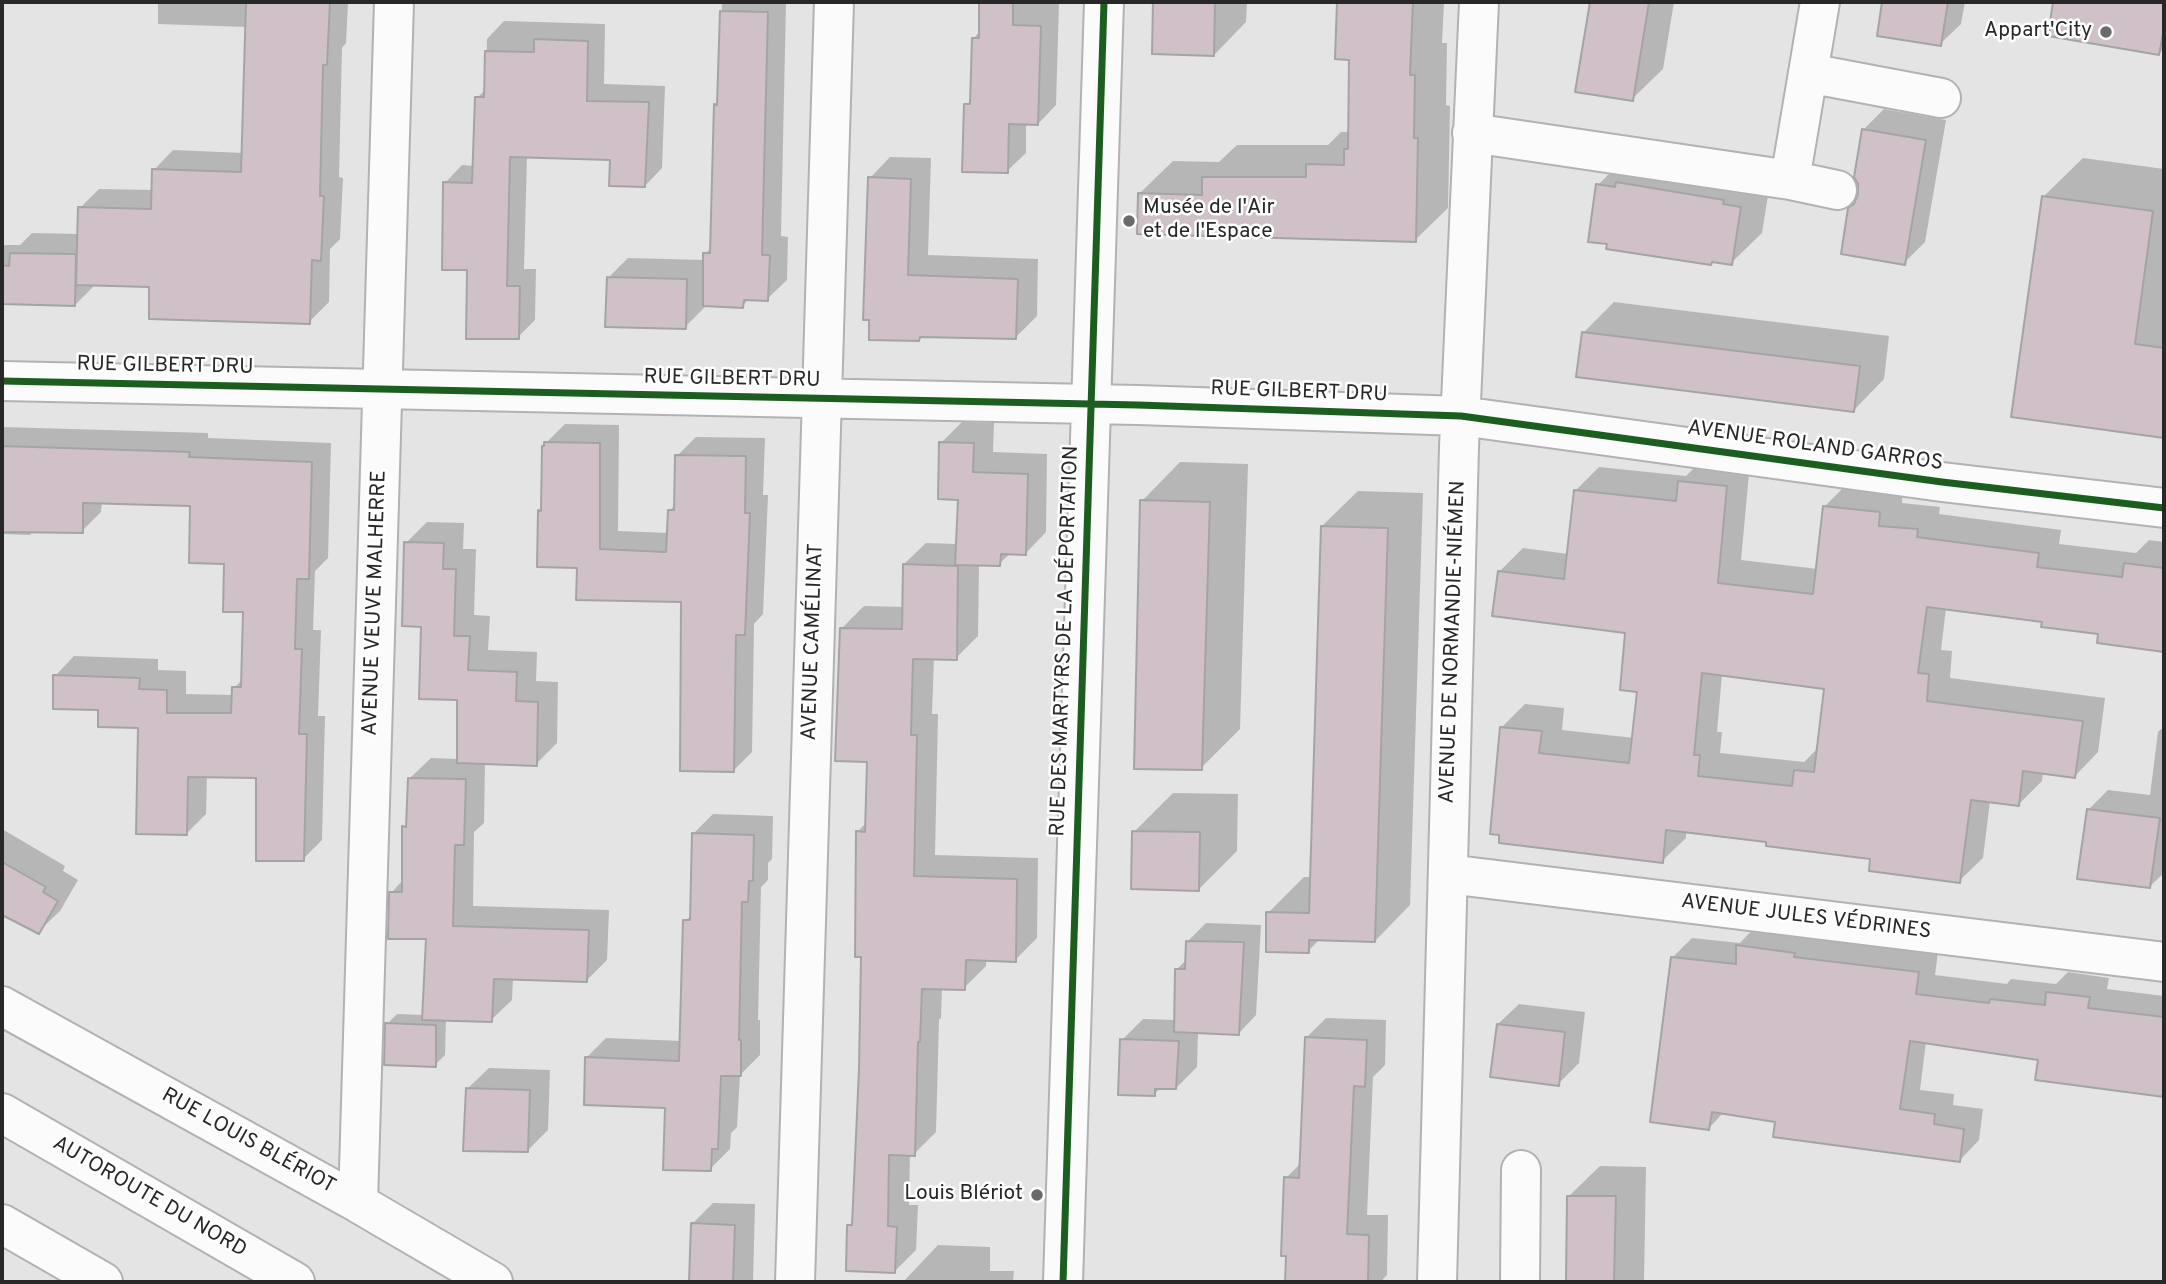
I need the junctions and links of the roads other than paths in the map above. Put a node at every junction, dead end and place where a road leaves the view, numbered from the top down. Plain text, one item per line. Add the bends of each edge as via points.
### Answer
1 (394, 2) edge
2 (834, 2) edge
3 (1104, 2) edge
4 (1479, 2) edge
5 (1820, 2) edge
6 (1808, 73) junction
7 (1941, 98) dead end
8 (1472, 133) junction
9 (1790, 180) junction
10 (1837, 190) dead end
11 (2, 381) edge
12 (383, 390) junction
13 (822, 399) junction
14 (1090, 405) junction
15 (1461, 416) junction
16 (2164, 508) edge
17 (1448, 874) junction
18 (2164, 962) edge
19 (2, 1006) edge
20 (2, 1113) edge
21 (1521, 1170) dead end
22 (358, 1203) junction
23 (2, 1224) edge
24 (103, 1282) edge
25 (295, 1282) edge
26 (494, 1282) edge
27 (795, 1282) edge
28 (1063, 1282) edge
29 (1437, 1282) edge
30 (1520, 1282) edge

1 - 12 main road, AVENUE VEUVE MALHERRE
2 - 13 main road, AVENUE CAMÉLINAT
3 - 14 main road, RUE DES MARTYRS DE LA DÉPORTATION
4 - 8 main road, AVENUE DE NORMANDIE-NIÉMEN
5 - 6 main road
6 - 7 main road
6 - 9 main road
8 - 9 main road
8 - 15 main road, AVENUE DE NORMANDIE-NIÉMEN
9 - 10 main road
11 - 12 main road, RUE GILBERT DRU
12 - 13 main road, RUE GILBERT DRU
12 - 22 main road, AVENUE VEUVE MALHERRE
13 - 14 main road, RUE GILBERT DRU
13 - 27 main road, AVENUE CAMÉLINAT
14 - 15 main road, RUE GILBERT DRU
14 - 28 main road, RUE DES MARTYRS DE LA DÉPORTATION
15 - 16 main road, AVENUE ROLAND GARROS
15 - 17 main road, AVENUE DE NORMANDIE-NIÉMEN
17 - 18 main road, AVENUE JULES VÉDRINES
17 - 29 main road, AVENUE DE NORMANDIE-NIÉMEN
19 - 22 main road, RUE LOUIS BLÉRIOT
20 - 25 main road, AUTOROUTE DU NORD
21 - 30 main road
22 - 26 main road, RUE LOUIS BLÉRIOT
23 - 24 main road

